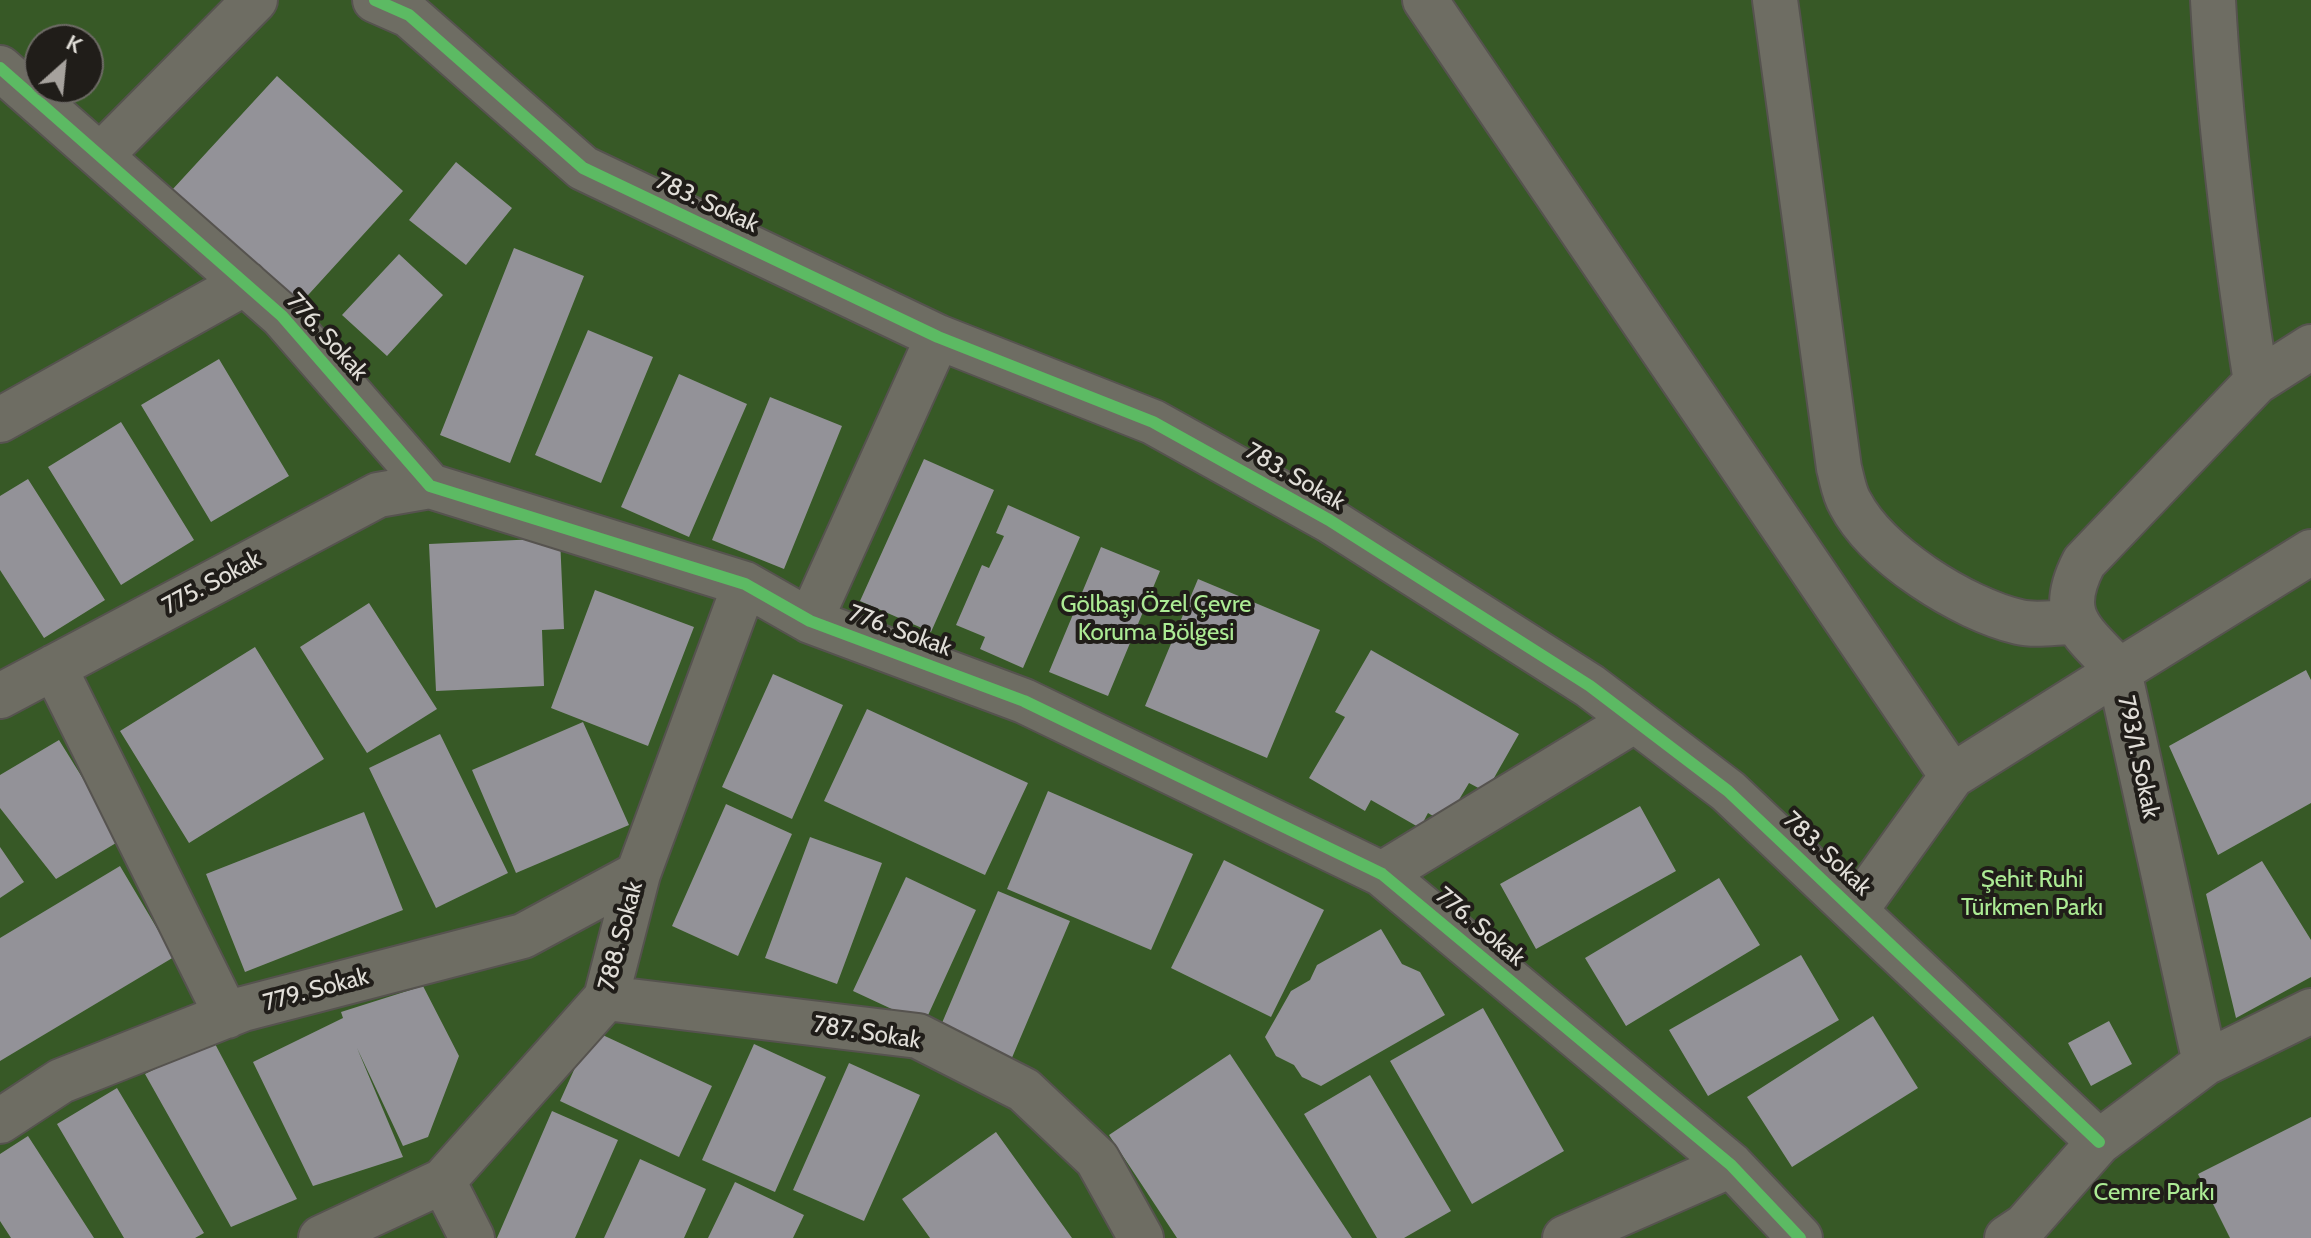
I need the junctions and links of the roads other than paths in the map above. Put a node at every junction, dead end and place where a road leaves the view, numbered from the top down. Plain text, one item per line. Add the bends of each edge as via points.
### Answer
1 (255, 0) edge
2 (375, 0) edge
3 (1425, 0) edge
4 (1775, 0) edge
5 (2213, 0) edge
6 (0, 68) edge
7 (100, 156) junction
8 (245, 283) junction
9 (938, 337) junction
10 (2311, 347) edge
11 (2256, 382) junction
12 (0, 420) edge
13 (430, 486) junction
14 (2311, 552) edge
15 (745, 584) junction
16 (810, 621) junction
17 (2074, 622) junction
18 (54, 667) junction
19 (2119, 671) junction
20 (4, 684) edge
21 (1635, 720) junction
22 (1952, 776) junction
23 (638, 874) junction
24 (1382, 874) junction
25 (1855, 911) junction
26 (606, 998) junction
27 (2311, 1011) edge
28 (227, 1016) junction
29 (2205, 1063) junction
30 (0, 1121) edge
31 (2099, 1142) junction
32 (1731, 1165) junction
33 (443, 1181) junction
34 (321, 1238) edge
35 (472, 1238) edge
36 (1141, 1238) edge
37 (1565, 1238) edge
38 (1800, 1238) edge
39 (2007, 1238) edge

1 - 7 street
2 - 9 street, 783. Sokak via 409,15 583,168
3 - 22 street
4 - 17 street via 1839,468 1850,503 1874,534 1955,598 2022,622
5 - 11 street via 2232,232
6 - 7 street, 776. Sokak
7 - 8 street, 776. Sokak
8 - 12 street
8 - 13 street, 776. Sokak via 282,316
9 - 16 street
9 - 21 street, 783. Sokak via 1153,422 1329,520
10 - 11 street
11 - 17 street via 2084,562 2071,588
13 - 15 street, 776. Sokak
13 - 18 street, 775. Sokak via 378,495
14 - 19 street, 793/1. Sokak
15 - 16 street, 776. Sokak
15 - 23 street, 788. Sokak
16 - 24 street, 776. Sokak via 1024,701
17 - 19 street
18 - 20 street, 775. Sokak
18 - 28 street
19 - 22 street
19 - 29 street, 793/1. Sokak
21 - 24 street
21 - 25 street, 783. Sokak via 1728,791
22 - 25 street
23 - 26 street, 788. Sokak
23 - 28 street, 779. Sokak via 523,936
24 - 32 street, 776. Sokak
25 - 31 street, 783. Sokak
26 - 33 street, 788. Sokak
26 - 36 street, 787. Sokak via 918,1036 1024,1090 1097,1159
27 - 29 street
28 - 30 street, 779. Sokak via 61,1081
29 - 31 street
31 - 39 street via 2025,1226
32 - 37 street
32 - 38 street, 776. Sokak
33 - 34 street
33 - 35 street

